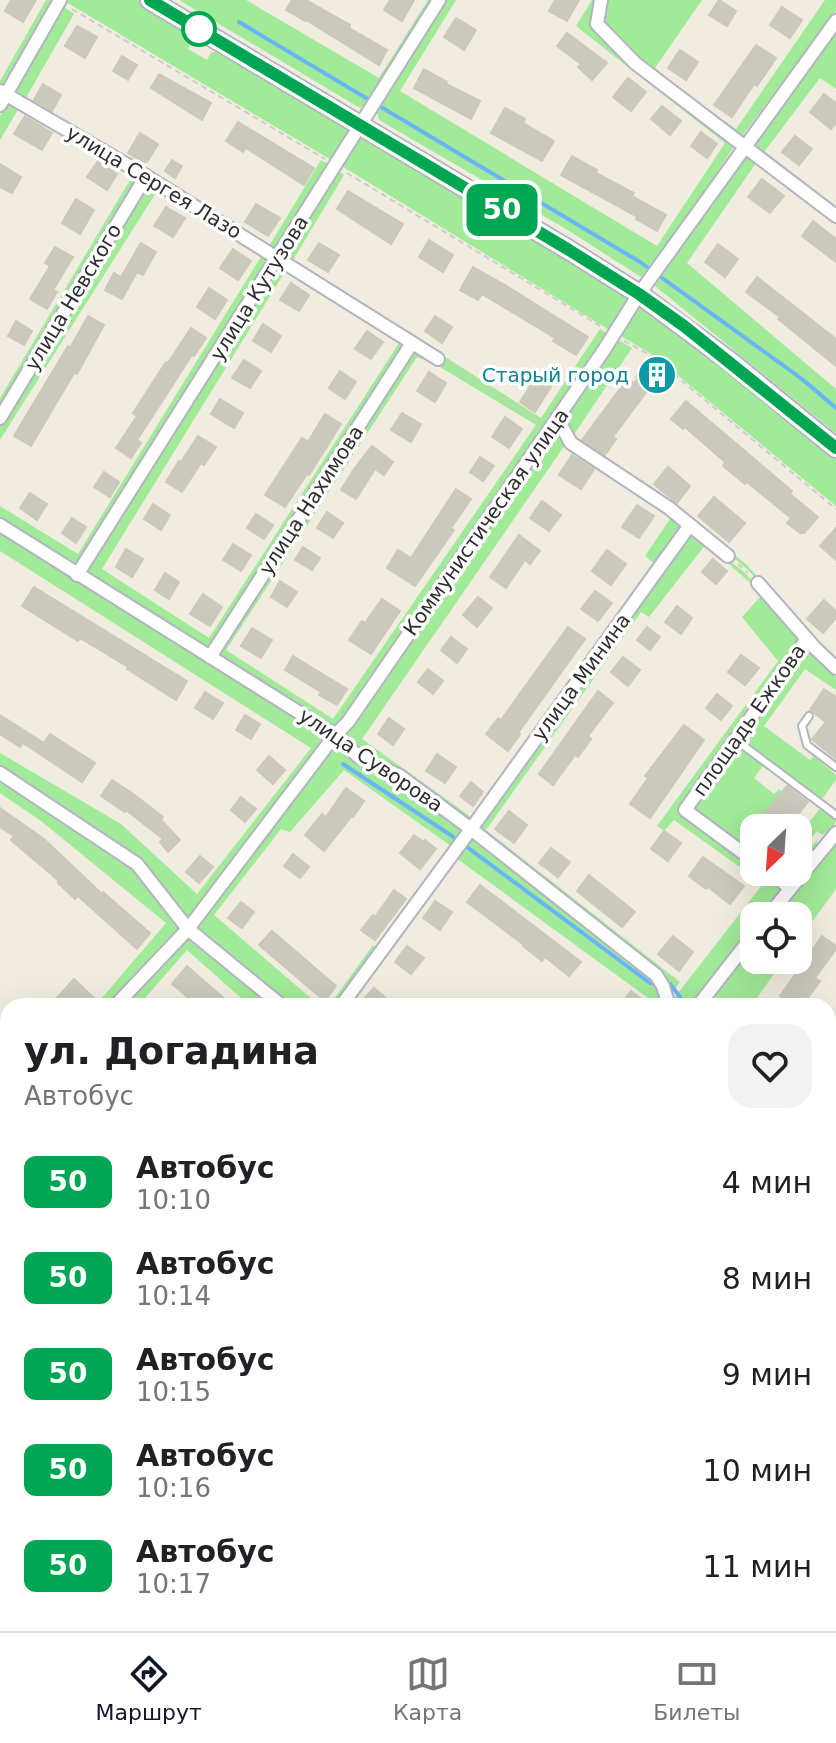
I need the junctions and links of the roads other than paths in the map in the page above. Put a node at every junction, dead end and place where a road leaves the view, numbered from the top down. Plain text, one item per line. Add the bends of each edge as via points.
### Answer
1 (150, 0) edge
2 (439, 0) edge
3 (601, 0) edge
4 (60, 1) edge
5 (836, 21) edge
6 (2, 97) edge
7 (360, 125) junction
8 (744, 146) junction
9 (146, 176) junction
10 (836, 216) edge
11 (278, 257) junction
12 (639, 294) junction
13 (412, 343) junction
14 (438, 359) road end
15 (0, 418) edge
16 (554, 424) junction
17 (836, 448) edge
18 (0, 525) edge
19 (690, 525) junction
20 (728, 556) road end
21 (77, 575) junction
22 (758, 583) road end
23 (807, 639) junction
24 (210, 657) junction
25 (836, 668) edge
26 (809, 716) dead end
27 (335, 735) junction
28 (735, 739) junction
29 (836, 767) edge
30 (0, 773) edge
31 (836, 815) edge
32 (471, 829) junction
33 (836, 833) edge
34 (740, 851) edge
35 (812, 854) edge
36 (816, 857) junction
37 (788, 886) edge
38 (790, 888) junction
39 (779, 902) edge
40 (188, 929) junction
41 (740, 953) edge
42 (123, 998) edge
43 (272, 998) edge
44 (347, 998) edge
45 (667, 998) edge
46 (707, 998) edge

1 - 7 main road
2 - 7 street, улица Кутузова
3 - 8 street via 597,24 635,63
4 - 6 street
5 - 8 street, Коммунистическая улица
6 - 9 street, улица Сергея Лазо
7 - 11 street, улица Кутузова
7 - 12 main road
8 - 10 street
8 - 12 street, Коммунистическая улица
9 - 11 street, улица Сергея Лазо
9 - 15 street, улица Невского
11 - 13 street, улица Сергея Лазо
11 - 21 street, улица Кутузова
12 - 16 street, Коммунистическая улица
12 - 17 main road
13 - 14 street, улица Сергея Лазо
13 - 24 street, улица Нахимова
16 - 19 street via 571,443
16 - 27 street, Коммунистическая улица
18 - 21 street, улица Суворова
19 - 20 street
19 - 32 street, улица Минина
21 - 24 street, улица Суворова
22 - 23 street
23 - 25 street
23 - 28 street, площадь Ежкова
24 - 27 street, улица Суворова
26 - 29 lane via 802,726 807,745
27 - 32 street, улица Суворова via 359,757 400,776
27 - 40 street, Коммунистическая улица
28 - 31 lane
28 - 34 street, площадь Ежкова via 685,810
30 - 40 street via 137,864
32 - 44 street, улица Минина
32 - 45 street, улица Суворова via 656,975
33 - 36 street
35 - 36 lane
36 - 38 street
37 - 38 street
38 - 39 street
40 - 42 street, Коммунистическая улица
40 - 43 street
41 - 46 street

